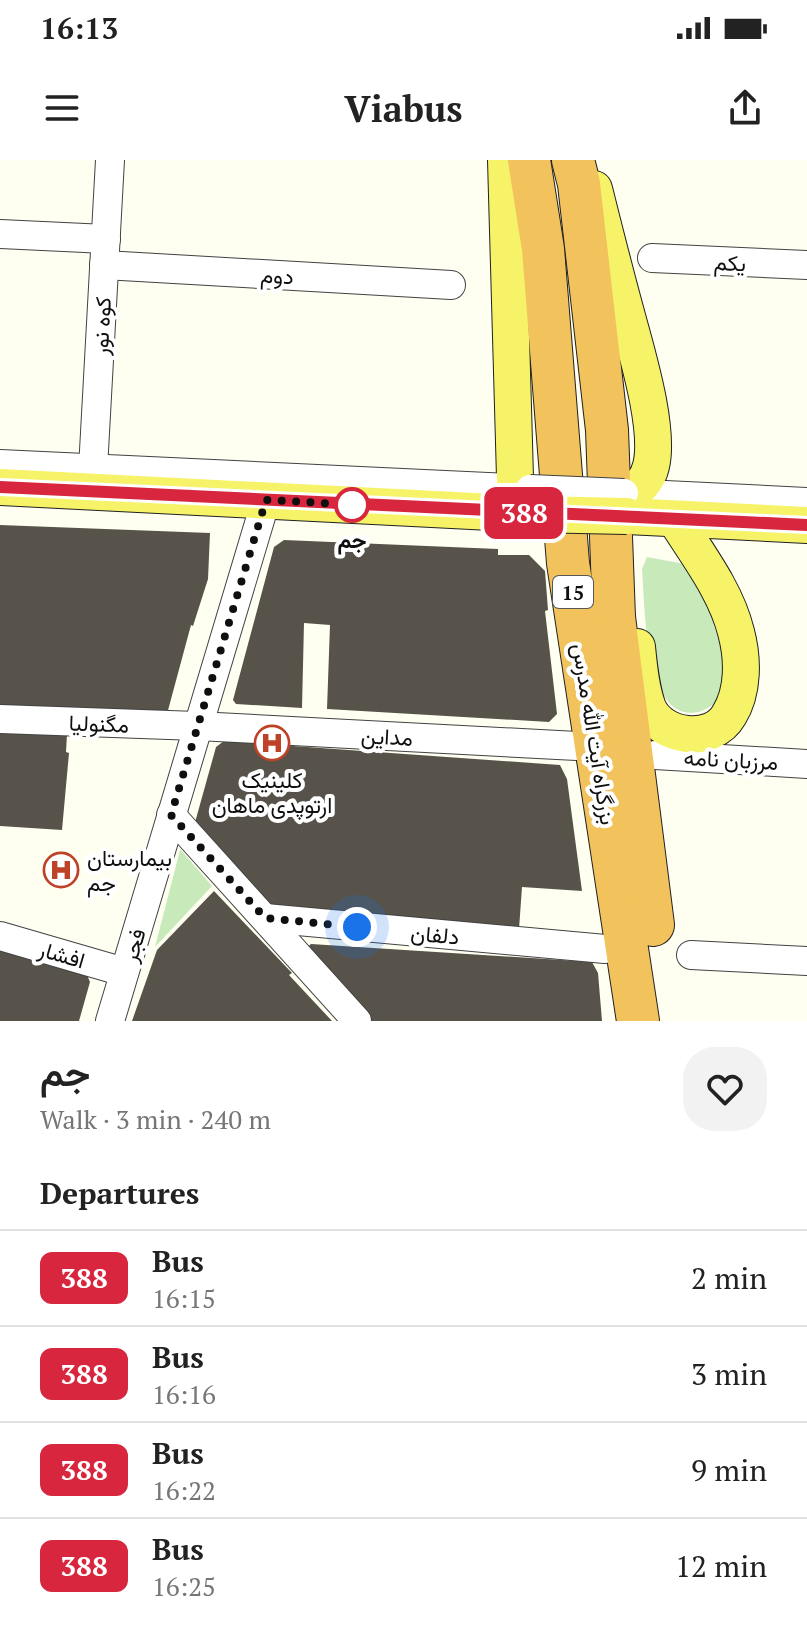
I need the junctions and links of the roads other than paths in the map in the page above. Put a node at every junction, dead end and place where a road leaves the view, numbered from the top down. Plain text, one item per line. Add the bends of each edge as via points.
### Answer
1 (110, 160) edge
2 (506, 160) edge
3 (529, 160) edge
4 (573, 160) edge
5 (587, 160) edge
6 (0, 234) edge
7 (105, 252) junction
8 (652, 258) dead end
9 (807, 265) edge
10 (451, 285) dead end
11 (607, 430) junction
12 (0, 464) edge
13 (92, 480) junction
14 (0, 487) edge
15 (266, 500) junction
16 (627, 500) junction
17 (524, 501) junction
18 (807, 502) edge
19 (675, 519) junction
20 (807, 525) edge
21 (0, 719) edge
22 (197, 726) junction
23 (577, 746) dead end
24 (655, 755) dead end
25 (807, 764) edge
26 (171, 815) junction
27 (265, 918) junction
28 (0, 936) edge
29 (605, 949) dead end
30 (691, 955) dead end
31 (807, 961) edge
32 (124, 972) junction
33 (110, 1021) edge
34 (357, 1021) edge
35 (638, 1021) edge
36 (665, 1021) edge

1 - 7 street, کوه نور
2 - 17 main road
3 - 35 highway, بزرگراه آیت الله مدرس / 15 via 543,249 568,563
4 - 11 highway, بزرگراه آیت الله مدرس / 15
5 - 16 main road via 649,411 652,464
6 - 7 street, دوم
7 - 10 street, دوم
7 - 13 street, کوه نور
8 - 9 street, یکم
11 - 19 main road via 648,708 665,728 697,734 716,728 729,716 737,699 740,650 728,608
11 - 36 highway, بزرگراه آیت الله مدرس / 15 via 614,617
12 - 13 street
13 - 14 main road
13 - 15 main road
13 - 17 street
15 - 17 main road
15 - 22 street, فجر
16 - 17 street, bridge
16 - 17 main road, bridge via 588,515
16 - 18 street
16 - 19 main road
19 - 20 main road
21 - 22 street, مگنولیا
22 - 23 street, مداین
22 - 26 street, فجر
24 - 25 street, مرزبان نامه
26 - 27 street
26 - 32 street, فجر
27 - 29 street, دلفان
27 - 34 street
28 - 32 street, افشار
30 - 31 street
32 - 33 street, فجر

